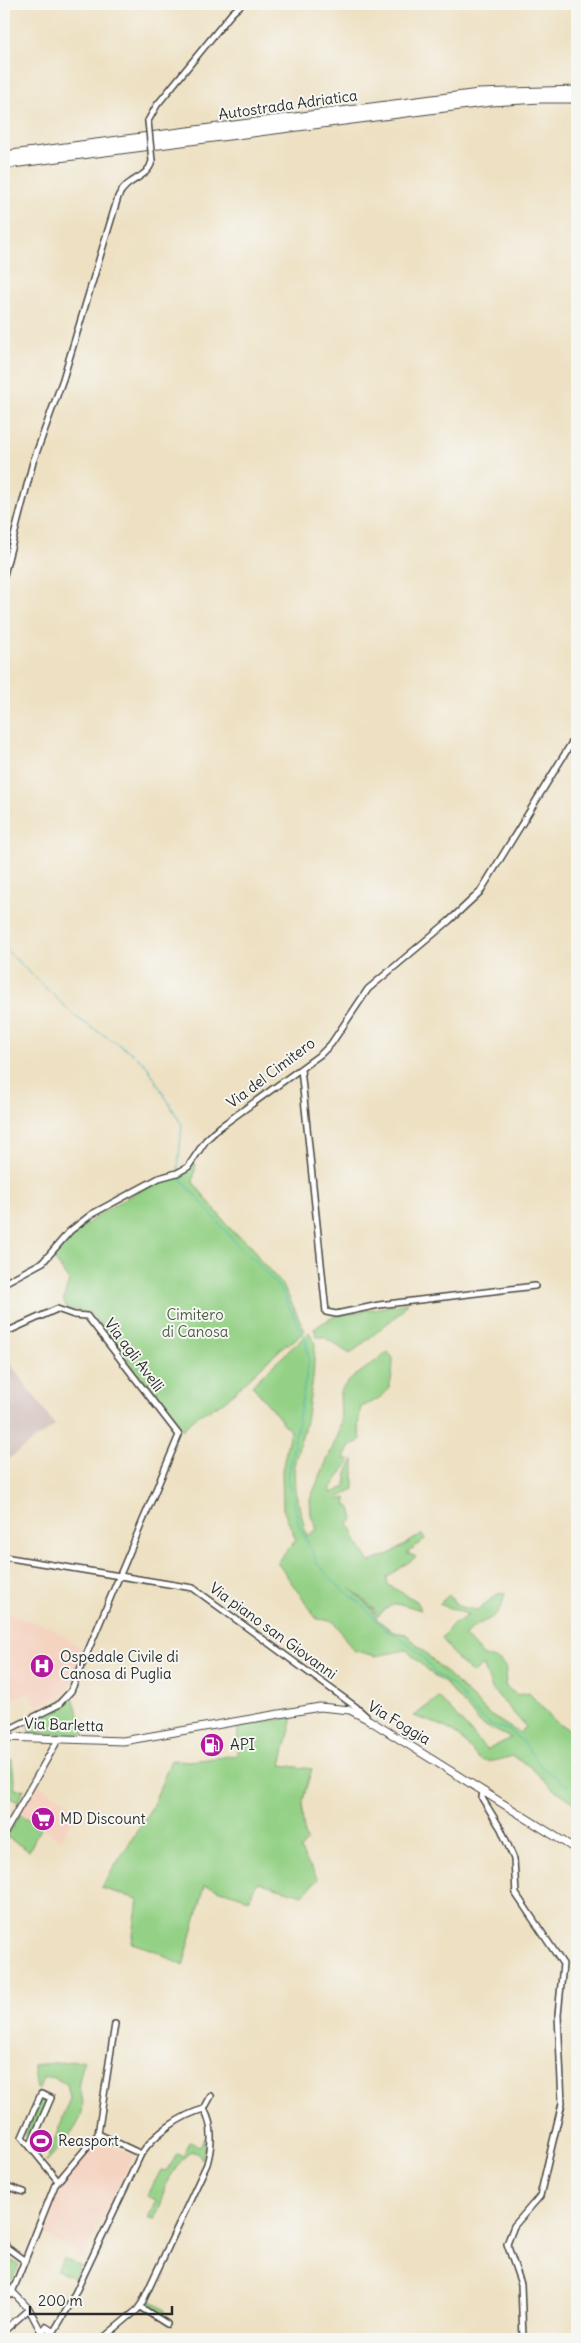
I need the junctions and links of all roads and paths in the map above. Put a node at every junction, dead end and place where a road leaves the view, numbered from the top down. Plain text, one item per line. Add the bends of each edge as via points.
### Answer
1 (242, 4) edge
2 (577, 91) edge
3 (577, 98) edge
4 (4, 156) edge
5 (4, 164) edge
6 (4, 575) edge
7 (577, 734) edge
8 (301, 1070) junction
9 (4, 1282) edge
10 (535, 1286) dead end
11 (4, 1334) edge
12 (4, 1557) edge
13 (121, 1576) junction
14 (369, 1720) junction
15 (4, 1732) edge
16 (4, 1737) edge
17 (59, 1738) junction
18 (123, 1741) joint
19 (483, 1791) junction
20 (4, 1834) edge
21 (577, 1850) edge
22 (115, 2024) dead end
23 (211, 2096) dead end
24 (204, 2109) junction
25 (98, 2134) junction
26 (30, 2146) junction
27 (141, 2154) junction
28 (58, 2181) junction
29 (24, 2192) dead end
30 (4, 2201) edge
31 (4, 2240) edge
32 (25, 2262) junction
33 (4, 2283) edge
34 (4, 2288) edge
35 (12, 2294) junction
36 (140, 2307) junction
37 (27, 2310) junction
38 (38, 2323) junction
39 (167, 2324) dead end
40 (4, 2331) edge
41 (41, 2332) junction
42 (50, 2333) edge
43 (45, 2339) edge
44 (102, 2339) edge
45 (523, 2339) edge

1 - 6 street, bridge via 157,104 148,121 152,160 149,168 128,182 118,197 63,379 33,462
2 - 4 highway, Autostrada Adriatica via 479,94
3 - 5 highway, Autostrada Adriatica via 491,101
7 - 8 street, Via del Cimitero via 480,892 368,989 331,1044
8 - 9 street, Via del Cimitero via 220,1127 206,1140 188,1167 159,1178 92,1214 70,1231 43,1262
8 - 10 street via 326,1312 336,1314 379,1304
11 - 13 street, Via agli Avelli via 57,1309 87,1316 178,1435
12 - 13 street, Via piano san Giovanni
13 - 14 street, Via piano san Giovanni via 193,1588 356,1707
13 - 15 street via 71,1691 58,1705
14 - 18 main road, Via Foggia via 350,1710 320,1708
14 - 19 main road, Via Foggia
16 - 17 main road, Via Barletta
17 - 18 main road, Via Barletta
17 - 20 street
19 - 21 main road, Via Foggia
19 - 45 street via 482,1798 514,1859 516,1894 563,1964 558,2016 562,2103 540,2196 514,2226 507,2244 521,2284
22 - 25 street
23 - 24 street
24 - 27 street via 158,2134
24 - 36 street via 212,2144 207,2164
25 - 27 street
25 - 28 street
26 - 26 street via 22,2137 40,2094 51,2098
26 - 28 street
27 - 42 street via 58,2325
28 - 32 street
29 - 30 street via 9,2187
31 - 32 street via 6,2247
32 - 35 street
33 - 35 street
34 - 35 street
35 - 37 street
36 - 39 street
36 - 44 street
37 - 38 street
37 - 40 street
38 - 41 street
38 - 42 street
41 - 42 street
41 - 43 street
42 - 43 street

